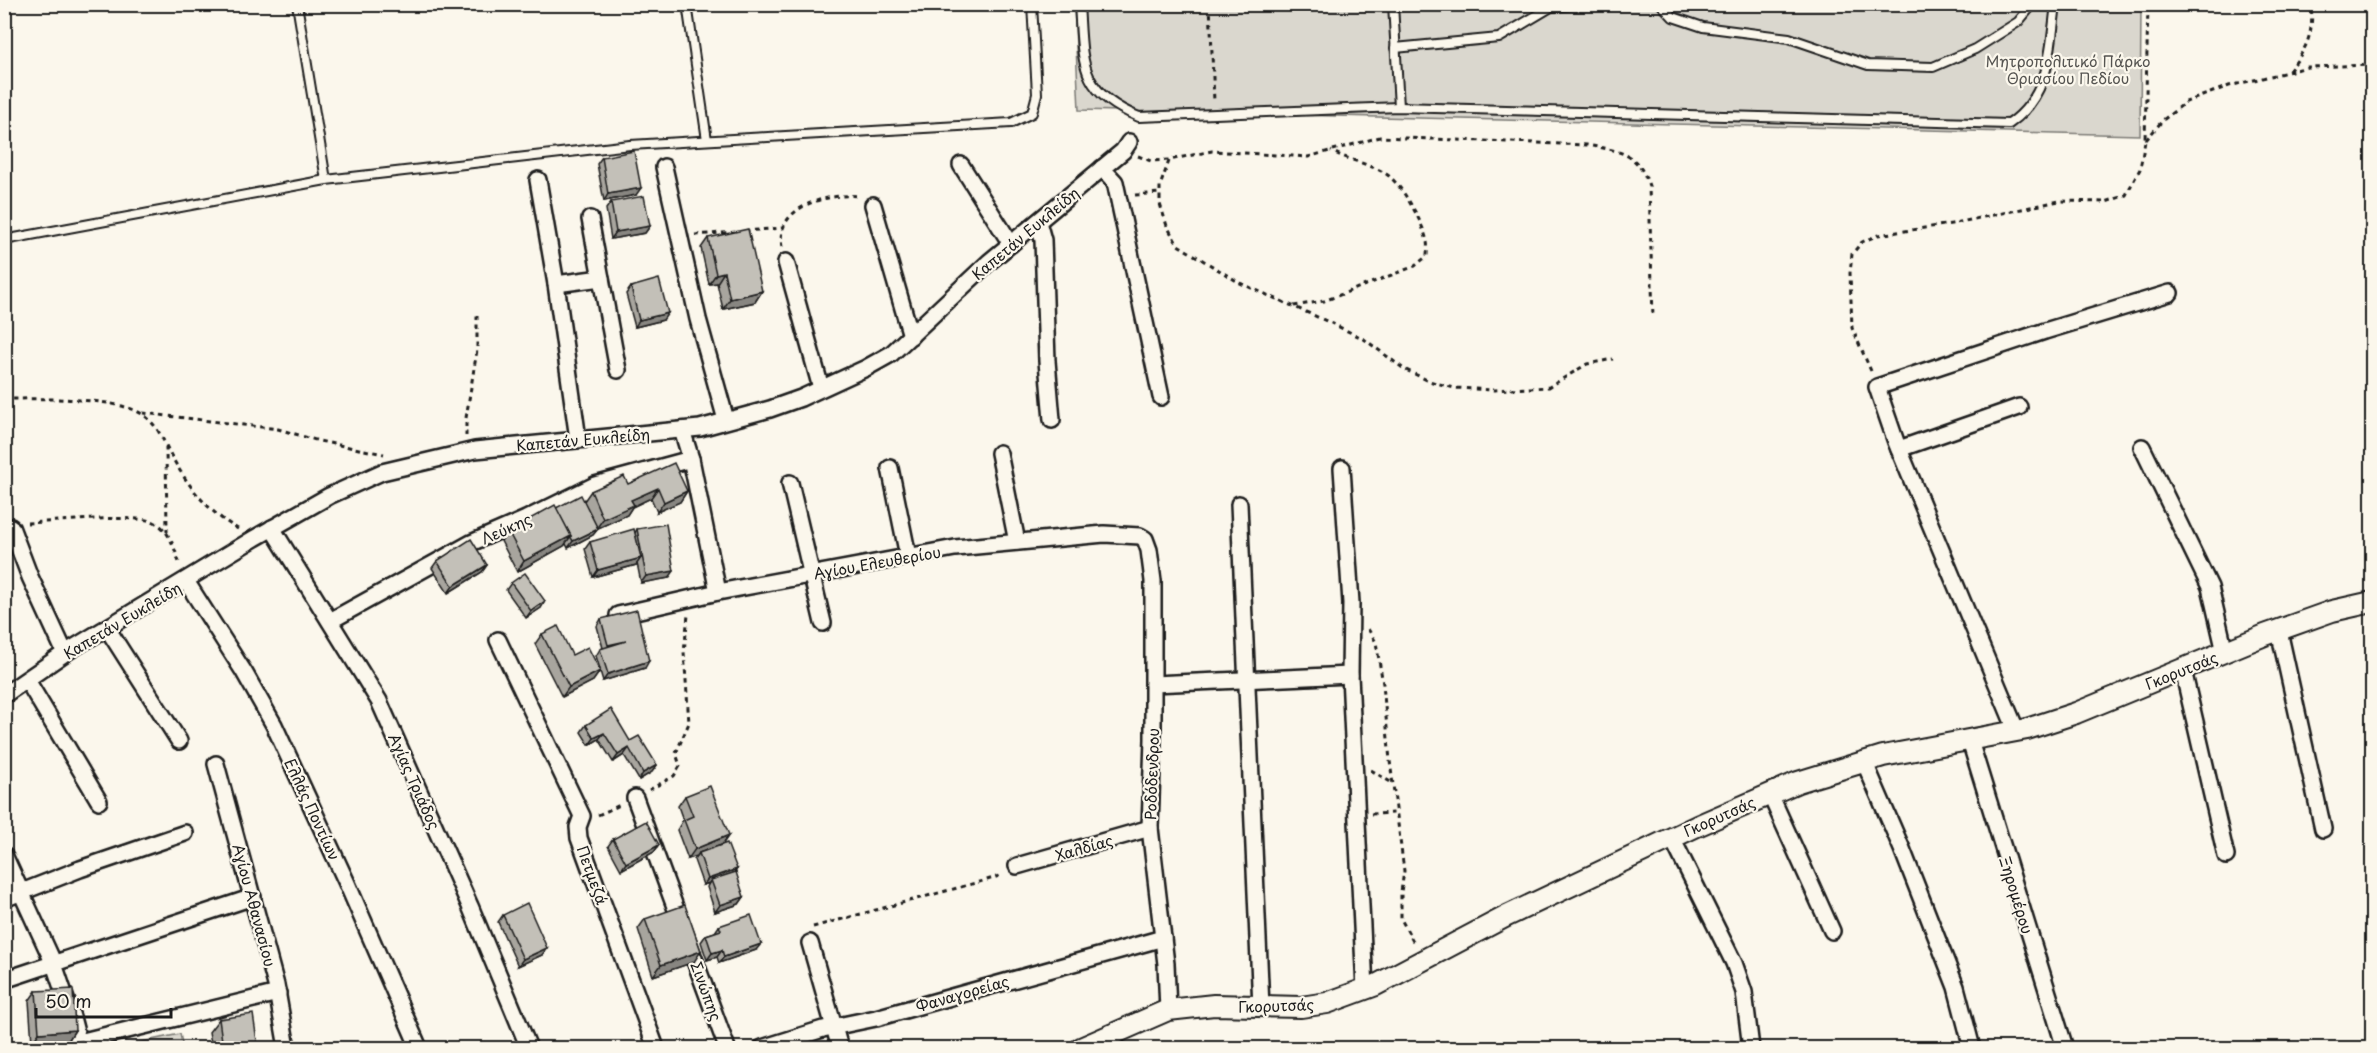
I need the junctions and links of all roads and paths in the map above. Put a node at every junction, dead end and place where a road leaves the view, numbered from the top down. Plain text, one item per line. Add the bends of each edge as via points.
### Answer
1 (297, 4) edge
2 (687, 4) edge
3 (1032, 4) edge
4 (1079, 4) edge
5 (1210, 4) edge
6 (1393, 4) edge
7 (1584, 4) edge
8 (1661, 4) edge
9 (2033, 4) edge
10 (2056, 4) edge
11 (2148, 4) edge
12 (2311, 4) edge
13 (1395, 48) junction
14 (2373, 65) edge
15 (2289, 72) junction
16 (1399, 107) junction
17 (1215, 114) junction
18 (707, 140) junction
19 (2145, 141) junction
20 (1126, 146) joint
21 (1331, 151) junction
22 (1169, 160) junction
23 (961, 165) dead end
24 (664, 167) dead end
25 (1102, 168) junction
26 (326, 180) junction
27 (538, 180) dead end
28 (873, 205) joint
29 (591, 219) dead end
30 (1038, 222) junction
31 (782, 228) junction
32 (680, 237) junction
33 (4, 240) edge
34 (1011, 244) junction
35 (786, 262) joint
36 (601, 278) junction
37 (555, 284) junction
38 (2170, 293) dead end
39 (1293, 306) junction
40 (477, 313) dead end
41 (1653, 318) dead end
42 (911, 336) junction
43 (1613, 359) dead end
44 (618, 370) dead end
45 (1877, 387) junction
46 (821, 388) junction
47 (1161, 396) dead end
48 (4, 399) edge
49 (2019, 407) dead end
50 (141, 413) junction
51 (726, 420) junction
52 (1052, 420) dead end
53 (682, 430) junction
54 (578, 439) junction
55 (166, 445) junction
56 (2142, 447) dead end
57 (1899, 449) junction
58 (467, 452) junction
59 (999, 453) dead end
60 (389, 455) dead end
61 (691, 459) junction
62 (890, 468) dead end
63 (1342, 468) dead end
64 (790, 483) dead end
65 (1239, 504) dead end
66 (11, 526) joint
67 (272, 528) junction
68 (167, 532) junction
69 (255, 538) junction
70 (1145, 539) joint
71 (1017, 542) junction
72 (908, 556) junction
73 (811, 574) junction
74 (186, 581) junction
75 (718, 591) junction
76 (689, 598) junction
77 (2373, 602) edge
78 (1351, 603) junction
79 (612, 616) edge
80 (330, 621) junction
81 (823, 623) dead end
82 (107, 628) junction
83 (2279, 631) junction
84 (498, 640) dead end
85 (2225, 652) junction
86 (65, 653) junction
87 (2183, 670) junction
88 (1350, 675) junction
89 (1245, 679) junction
90 (27, 680) junction
91 (1153, 684) junction
92 (4, 694) edge
93 (2017, 732) junction
94 (179, 741) dead end
95 (1970, 741) junction
96 (1355, 759) junction
97 (1864, 761) junction
98 (216, 764) dead end
99 (1392, 783) junction
100 (1770, 794) junction
101 (635, 798) junction
102 (99, 801) dead end
103 (1396, 813) junction
104 (1358, 815) junction
105 (580, 820) junction
106 (1150, 828) junction
107 (2323, 829) dead end
108 (185, 833) dead end
109 (1672, 838) junction
110 (4, 855) edge
111 (2226, 856) dead end
112 (1017, 866) joint
113 (21, 894) junction
114 (253, 897) junction
115 (4, 899) edge
116 (1832, 931) dead end
117 (1163, 938) junction
118 (810, 943) joint
119 (1425, 958) junction
120 (54, 964) junction
121 (4, 980) edge
122 (1365, 989) junction
123 (278, 993) junction
124 (1261, 1007) junction
125 (1168, 1010) junction
126 (833, 1027) junction
127 (80, 1045) edge
128 (287, 1048) edge
129 (418, 1048) edge
130 (529, 1048) edge
131 (656, 1048) edge
132 (727, 1048) edge
133 (762, 1048) edge
134 (840, 1048) edge
135 (1080, 1048) edge
136 (1751, 1048) edge
137 (1972, 1048) edge
138 (2064, 1048) edge

1 - 26 lane
2 - 18 lane
3 - 18 lane via 1037,94 1032,113 1011,123
4 - 17 lane via 1083,63 1092,84 1105,99 1139,117
5 - 17 path
6 - 13 lane
7 - 13 lane via 1551,7 1499,38
8 - 9 lane via 1673,17 1703,27 1789,38 1868,65 1933,67 1975,49 2018,22
10 - 16 lane via 2048,66 2038,93 2024,114 2008,124
11 - 19 path
12 - 15 path via 2312,30 2305,51
13 - 16 lane
14 - 15 path via 2308,67
15 - 19 path via 2229,86 2187,102 2163,120
16 - 17 lane
18 - 26 lane via 630,145
19 - 45 path via 2140,169 2126,195 2106,202 2059,201 1878,235 1862,242 1852,254 1852,328
20 - 22 path via 1151,161
20 - 25 street, Καπετάν Ευκλείδη
21 - 22 path via 1308,157 1212,151
21 - 39 path via 1386,173 1405,192 1427,242 1427,256 1415,266 1324,301
21 - 41 path via 1380,136 1419,137 1587,145 1634,159 1648,186
22 - 39 path via 1160,186 1160,204 1178,245 1240,283
23 - 34 street
24 - 32 street
25 - 30 street, Καπετάν Ευκλείδη
25 - 47 street via 1115,182
26 - 33 lane
27 - 37 street
28 - 31 path via 859,196 827,197 810,202
28 - 42 street
29 - 36 street
30 - 34 street, Καπετάν Ευκλείδη
30 - 52 street via 1043,240
31 - 32 path
31 - 35 path
32 - 51 street
34 - 42 street, Καπετάν Ευκλείδη
35 - 46 street
36 - 37 street
36 - 44 street
37 - 54 street
38 - 45 street
39 - 43 path via 1364,339 1404,369 1454,388 1549,387 1587,364
40 - 58 path via 477,350 466,418
42 - 46 street, Καπετάν Ευκλείδη via 891,354
45 - 57 street
46 - 51 street, Καπετάν Ευκλείδη via 770,409
48 - 50 path via 74,400 117,405
49 - 57 street
50 - 55 path via 156,425
50 - 60 path via 278,429
51 - 53 street, Καπετάν Ευκλείδη
53 - 54 street, Καπετάν Ευκλείδη
53 - 61 street
54 - 58 street, Καπετάν Ευκλείδη
55 - 68 path
55 - 69 path via 202,501 227,523
56 - 85 street via 2210,587
57 - 93 street
58 - 67 street, Καπετάν Ευκλείδη via 411,464 359,482
59 - 71 street
61 - 75 street
61 - 80 street, Λεύκης via 595,485 471,543
62 - 72 street
63 - 78 street
64 - 73 street
65 - 89 street
66 - 68 path via 127,519 154,522
66 - 86 street
67 - 69 street, Καπετάν Ευκλείδη
67 - 80 street, Αγίας Τριάδος
68 - 74 path
69 - 74 street, Καπετάν Ευκλείδη
70 - 71 street, Αγίου Ελευθερίου via 1104,534
70 - 91 street, Ροδόδενδρου via 1153,581
71 - 72 street, Αγίου Ελευθερίου
72 - 73 street, Αγίου Ελευθερίου
73 - 75 street, Αγίου Ελευθερίου
73 - 81 street
74 - 82 street, Καπετάν Ευκλείδη
74 - 129 street, Ελλάς Ποντίων via 274,725
75 - 76 street, Αγίου Ελευθερίου
76 - 79 street, Αγίου Ελευθερίου
76 - 101 path via 684,652 689,723 676,753 680,766 674,776
77 - 83 street, Γκορυτσάς via 2332,611
78 - 88 street
78 - 99 path via 1376,642
80 - 130 street, Αγίας Τριάδος via 383,711
82 - 86 street, Καπετάν Ευκλείδη
82 - 94 street
83 - 85 street, Γκορυτσάς
83 - 107 street
84 - 105 street, Πετμεζά via 582,816
85 - 87 street, Γκορυτσάς
86 - 90 street, Καπετάν Ευκλείδη
87 - 93 street, Γκορυτσάς
87 - 111 street
88 - 89 street
88 - 96 street
89 - 91 street
89 - 124 street
90 - 92 street, Καπετάν Ευκλείδη
90 - 102 street
91 - 106 street, Ροδόδενδρου
93 - 95 street, Γκορυτσάς
95 - 97 street, Γκορυτσάς
95 - 138 street, Ξηρομέρου
96 - 99 path
96 - 104 street
97 - 100 street, Γκορυτσάς
97 - 137 street via 1956,987
98 - 114 street, Αγίου Αθανασίου
99 - 103 path
100 - 109 street, Γκορυτσάς
100 - 116 street
101 - 105 path
101 - 132 street, Σινώπης
103 - 104 path
103 - 119 path via 1404,871 1401,919
104 - 122 street
105 - 131 street, Πετμεζά via 579,838
106 - 112 street, Χαλδίας
106 - 117 street, Ροδόδενδρου
108 - 113 street
109 - 119 street, Γκορυτσάς
109 - 136 street via 1734,963 1744,992
110 - 113 street
112 - 118 path via 994,878 814,927 809,931
113 - 115 street
113 - 120 street
114 - 120 street
114 - 123 street, Αγίου Αθανασίου
117 - 125 street, Ροδόδενδρου
117 - 126 street, Φαναγορείας
118 - 126 street
119 - 122 street, Γκορυτσάς
120 - 121 street
120 - 127 street
122 - 124 street, Γκορυτσάς via 1301,1007
123 - 127 street
123 - 128 street, Αγίου Αθανασίου
124 - 125 street, Γκορυτσάς via 1214,1005
125 - 135 street, Γκορυτσάς
126 - 133 street, Φαναγορείας
126 - 134 street

